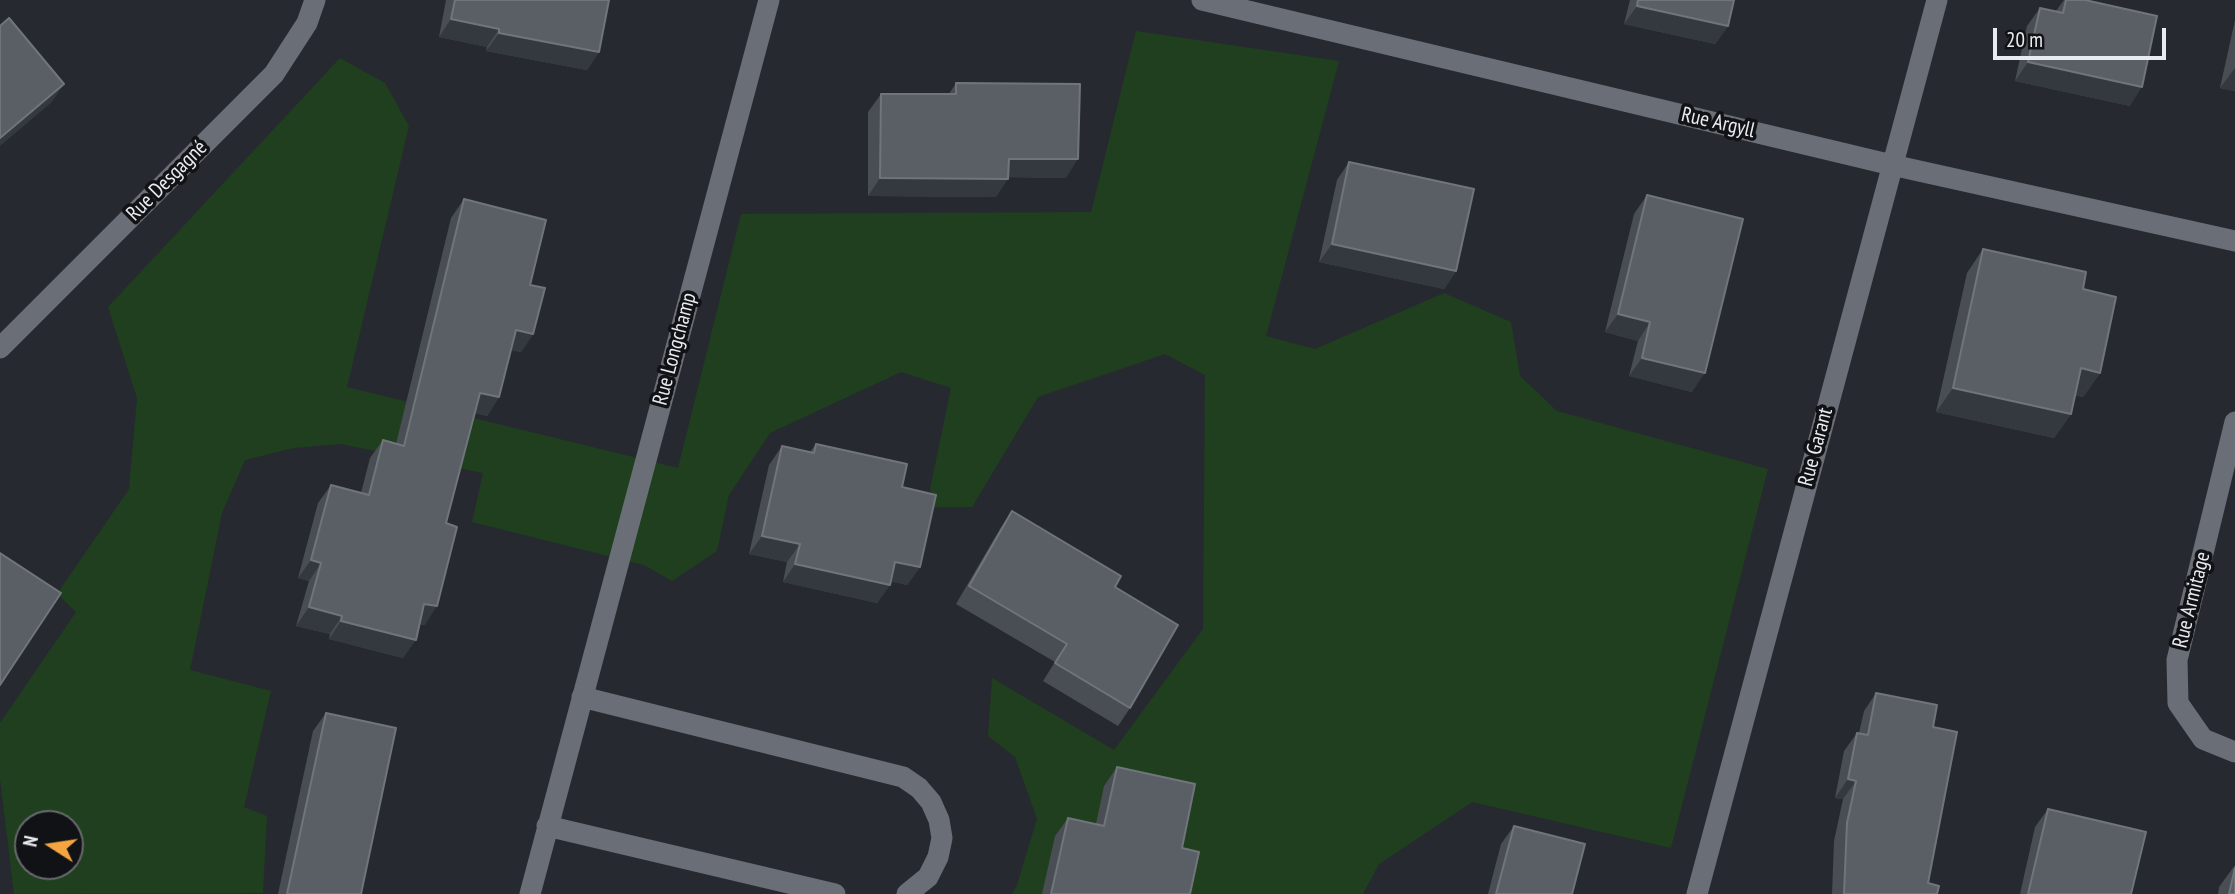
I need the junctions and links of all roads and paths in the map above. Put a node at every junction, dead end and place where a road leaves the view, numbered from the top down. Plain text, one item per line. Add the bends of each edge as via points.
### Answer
1 (315, 0) edge
2 (768, 0) edge
3 (1202, 0) edge
4 (1937, 0) edge
5 (1892, 165) junction
6 (2235, 241) edge
7 (0, 348) edge
8 (2235, 422) edge
9 (582, 697) junction
10 (2235, 752) edge
11 (547, 826) junction
12 (530, 894) edge
13 (835, 894) edge
14 (907, 894) edge
15 (1697, 894) edge

1 - 7 street, Rue Desgagné via 307,23 274,74
2 - 9 street, Rue Longchamp
3 - 5 street, Rue Argyll
4 - 5 street, Rue Garant
5 - 6 street, Rue Argyll
5 - 15 street, Rue Garant
8 - 10 street, Rue Armitage via 2178,660 2178,703 2203,739
9 - 11 street, Rue Longchamp
9 - 14 street via 903,777 931,802 942,838 928,877
11 - 12 street, Rue Longchamp
11 - 13 street

